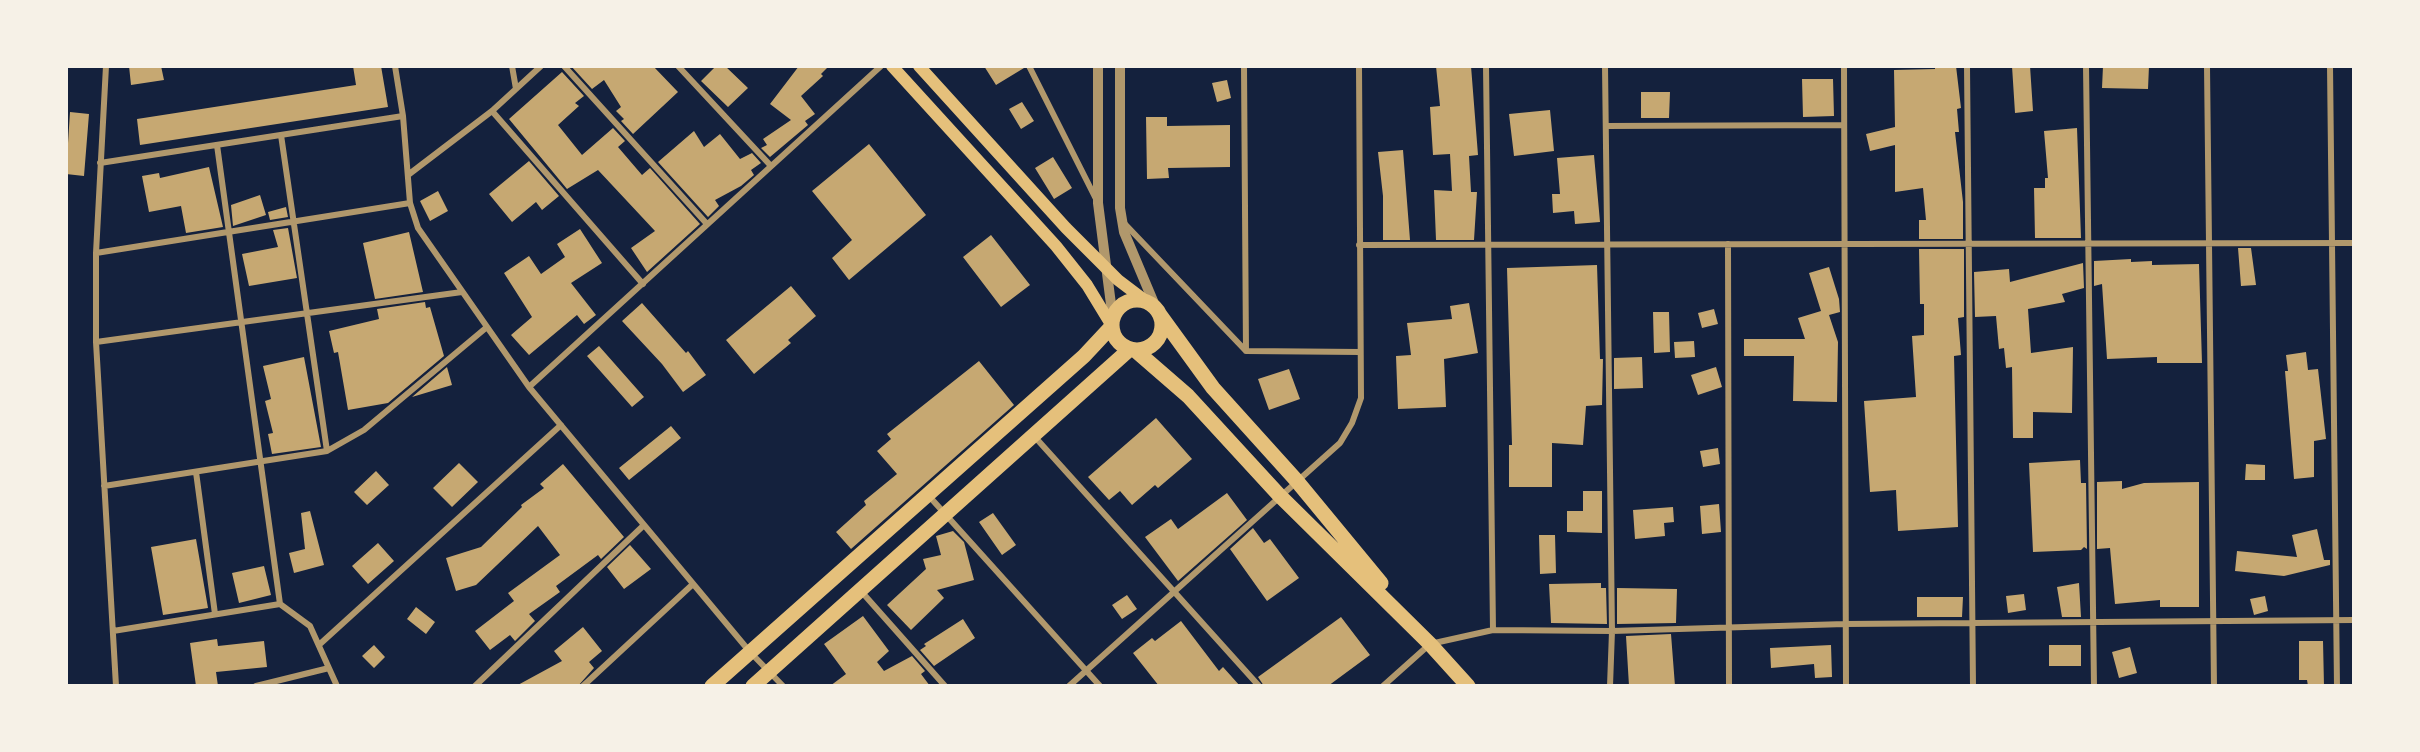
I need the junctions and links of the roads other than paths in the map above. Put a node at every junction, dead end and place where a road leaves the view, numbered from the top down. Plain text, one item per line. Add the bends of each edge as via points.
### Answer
1 (106, 66) edge
2 (395, 66) edge
3 (512, 66) edge
4 (541, 66) edge
5 (564, 66) edge
6 (678, 66) edge
7 (881, 66) edge
8 (892, 66) edge
9 (919, 66) edge
10 (1029, 66) edge
11 (1098, 66) edge
12 (1120, 66) edge
13 (1244, 66) edge
14 (1359, 66) edge
15 (1486, 66) edge
16 (1605, 66) edge
17 (1844, 66) edge
18 (1967, 66) edge
19 (2086, 66) edge
20 (2207, 66) edge
21 (2330, 66) edge
22 (516, 89) junction
23 (492, 111) junction
24 (403, 116) junction
25 (1844, 125) junction
26 (1606, 126) junction
27 (281, 135) junction
28 (217, 145) junction
29 (100, 163) junction
30 (771, 166) junction
31 (408, 174) junction
32 (410, 203) junction
33 (1098, 203) junction
34 (1122, 221) junction
35 (296, 222) junction
36 (707, 224) junction
37 (229, 233) junction
38 (2332, 243) junction
39 (2354, 243) edge
40 (1488, 244) junction
41 (1607, 244) junction
42 (1728, 244) junction
43 (1844, 244) junction
44 (1969, 244) junction
45 (1359, 245) junction
46 (2090, 245) junction
47 (2209, 245) junction
48 (96, 253) junction
49 (1105, 267) junction
50 (643, 284) junction
51 (462, 291) junction
52 (1154, 308) junction
53 (309, 312) junction
54 (240, 321) junction
55 (1112, 323) junction
56 (487, 327) junction
57 (96, 342) junction
58 (1133, 349) junction
59 (1246, 351) junction
60 (1360, 352) junction
61 (529, 387) junction
62 (561, 425) junction
63 (1034, 435) junction
64 (327, 451) junction
65 (260, 463) junction
66 (196, 472) junction
67 (1296, 480) junction
68 (104, 486) junction
69 (928, 495) junction
70 (1279, 495) junction
71 (946, 514) junction
72 (644, 525) junction
73 (693, 584) junction
74 (861, 590) junction
75 (1174, 591) junction
76 (280, 604) junction
77 (215, 614) junction
78 (2354, 620) edge
79 (2336, 621) junction
80 (2213, 622) junction
81 (1973, 623) junction
82 (2093, 623) junction
83 (1845, 624) junction
84 (1728, 628) junction
85 (1493, 630) junction
86 (113, 631) junction
87 (1612, 632) junction
88 (320, 644) junction
89 (1430, 644) junction
90 (750, 652) junction
91 (329, 668) junction
92 (1086, 670) junction
93 (769, 672) junction
94 (116, 686) edge
95 (256, 686) edge
96 (337, 686) edge
97 (476, 686) edge
98 (583, 686) edge
99 (712, 686) edge
100 (753, 686) edge
101 (783, 686) edge
102 (945, 686) edge
103 (1069, 686) edge
104 (1100, 686) edge
105 (1259, 686) edge
106 (1383, 686) edge
107 (1468, 686) edge
108 (1610, 686) edge
109 (1729, 686) edge
110 (1846, 686) edge
111 (1973, 686) edge
112 (2094, 686) edge
113 (2214, 686) edge
114 (2337, 686) edge

1 - 29 street
2 - 24 street
3 - 22 street
4 - 22 street
5 - 36 street
6 - 30 street
7 - 30 street
8 - 55 main road via 1056,246
9 - 49 main road
10 - 33 street
11 - 33 street
12 - 34 street
13 - 59 street
14 - 45 street
15 - 40 street
16 - 26 street
17 - 25 street
18 - 44 street
19 - 46 street
20 - 47 street
21 - 38 street
22 - 23 street
23 - 31 street
23 - 50 street
24 - 27 street
24 - 31 street
25 - 26 street
25 - 43 street
26 - 41 street
27 - 28 street
27 - 35 street
28 - 29 street
28 - 37 street
29 - 48 street
30 - 36 street
31 - 32 street
32 - 35 street
32 - 51 street via 417,228
33 - 49 street
34 - 52 street
34 - 59 street
35 - 37 street
35 - 53 street
36 - 50 street
37 - 48 street
37 - 54 street
38 - 39 street
38 - 47 street
38 - 79 street
40 - 41 street
40 - 45 street
40 - 85 street
41 - 42 street
41 - 87 street
42 - 43 street
42 - 84 street
43 - 44 street
43 - 83 street
44 - 46 street
44 - 81 street
45 - 60 street
46 - 47 street
46 - 82 street
47 - 80 street
48 - 57 street
49 - 52 main road
49 - 55 street
50 - 61 street
51 - 53 street
51 - 56 street
52 - 55 main road via 1138,300 1122,305
52 - 58 main road via 1161,332 1157,340 1144,349
52 - 67 main road via 1213,388
53 - 54 street
53 - 64 street
54 - 57 street
54 - 65 street
55 - 58 main road via 1119,342
55 - 69 main road via 1084,356
56 - 61 street
56 - 64 street via 364,430
57 - 68 street
58 - 63 main road
58 - 70 main road via 1188,396
59 - 60 street
60 - 67 street via 1361,398 1352,423 1340,443
61 - 62 street
62 - 72 street
62 - 88 street
63 - 71 main road
63 - 75 street
64 - 65 street
65 - 66 street
65 - 76 street
66 - 68 street
66 - 77 street
67 - 70 street
67 - 89 main road
68 - 86 street
69 - 71 street
69 - 90 main road
70 - 75 street
70 - 89 main road
71 - 74 main road
71 - 92 street
72 - 73 street
72 - 97 street
73 - 90 street
73 - 98 street
74 - 93 main road
74 - 102 street
75 - 92 street
75 - 105 street
76 - 77 street
76 - 88 street via 310,626
77 - 86 street
78 - 79 street
79 - 80 street
79 - 114 street
80 - 82 street
80 - 113 street
81 - 82 street
81 - 83 street
81 - 111 street
82 - 112 street
83 - 84 street
83 - 110 street
84 - 87 street
84 - 109 street
85 - 87 street
85 - 89 street
86 - 94 street
87 - 108 street
88 - 91 street
89 - 106 street
89 - 107 main road
90 - 93 street
90 - 99 main road
91 - 95 street
91 - 96 street
92 - 103 street
92 - 104 street
93 - 100 main road
93 - 101 street

